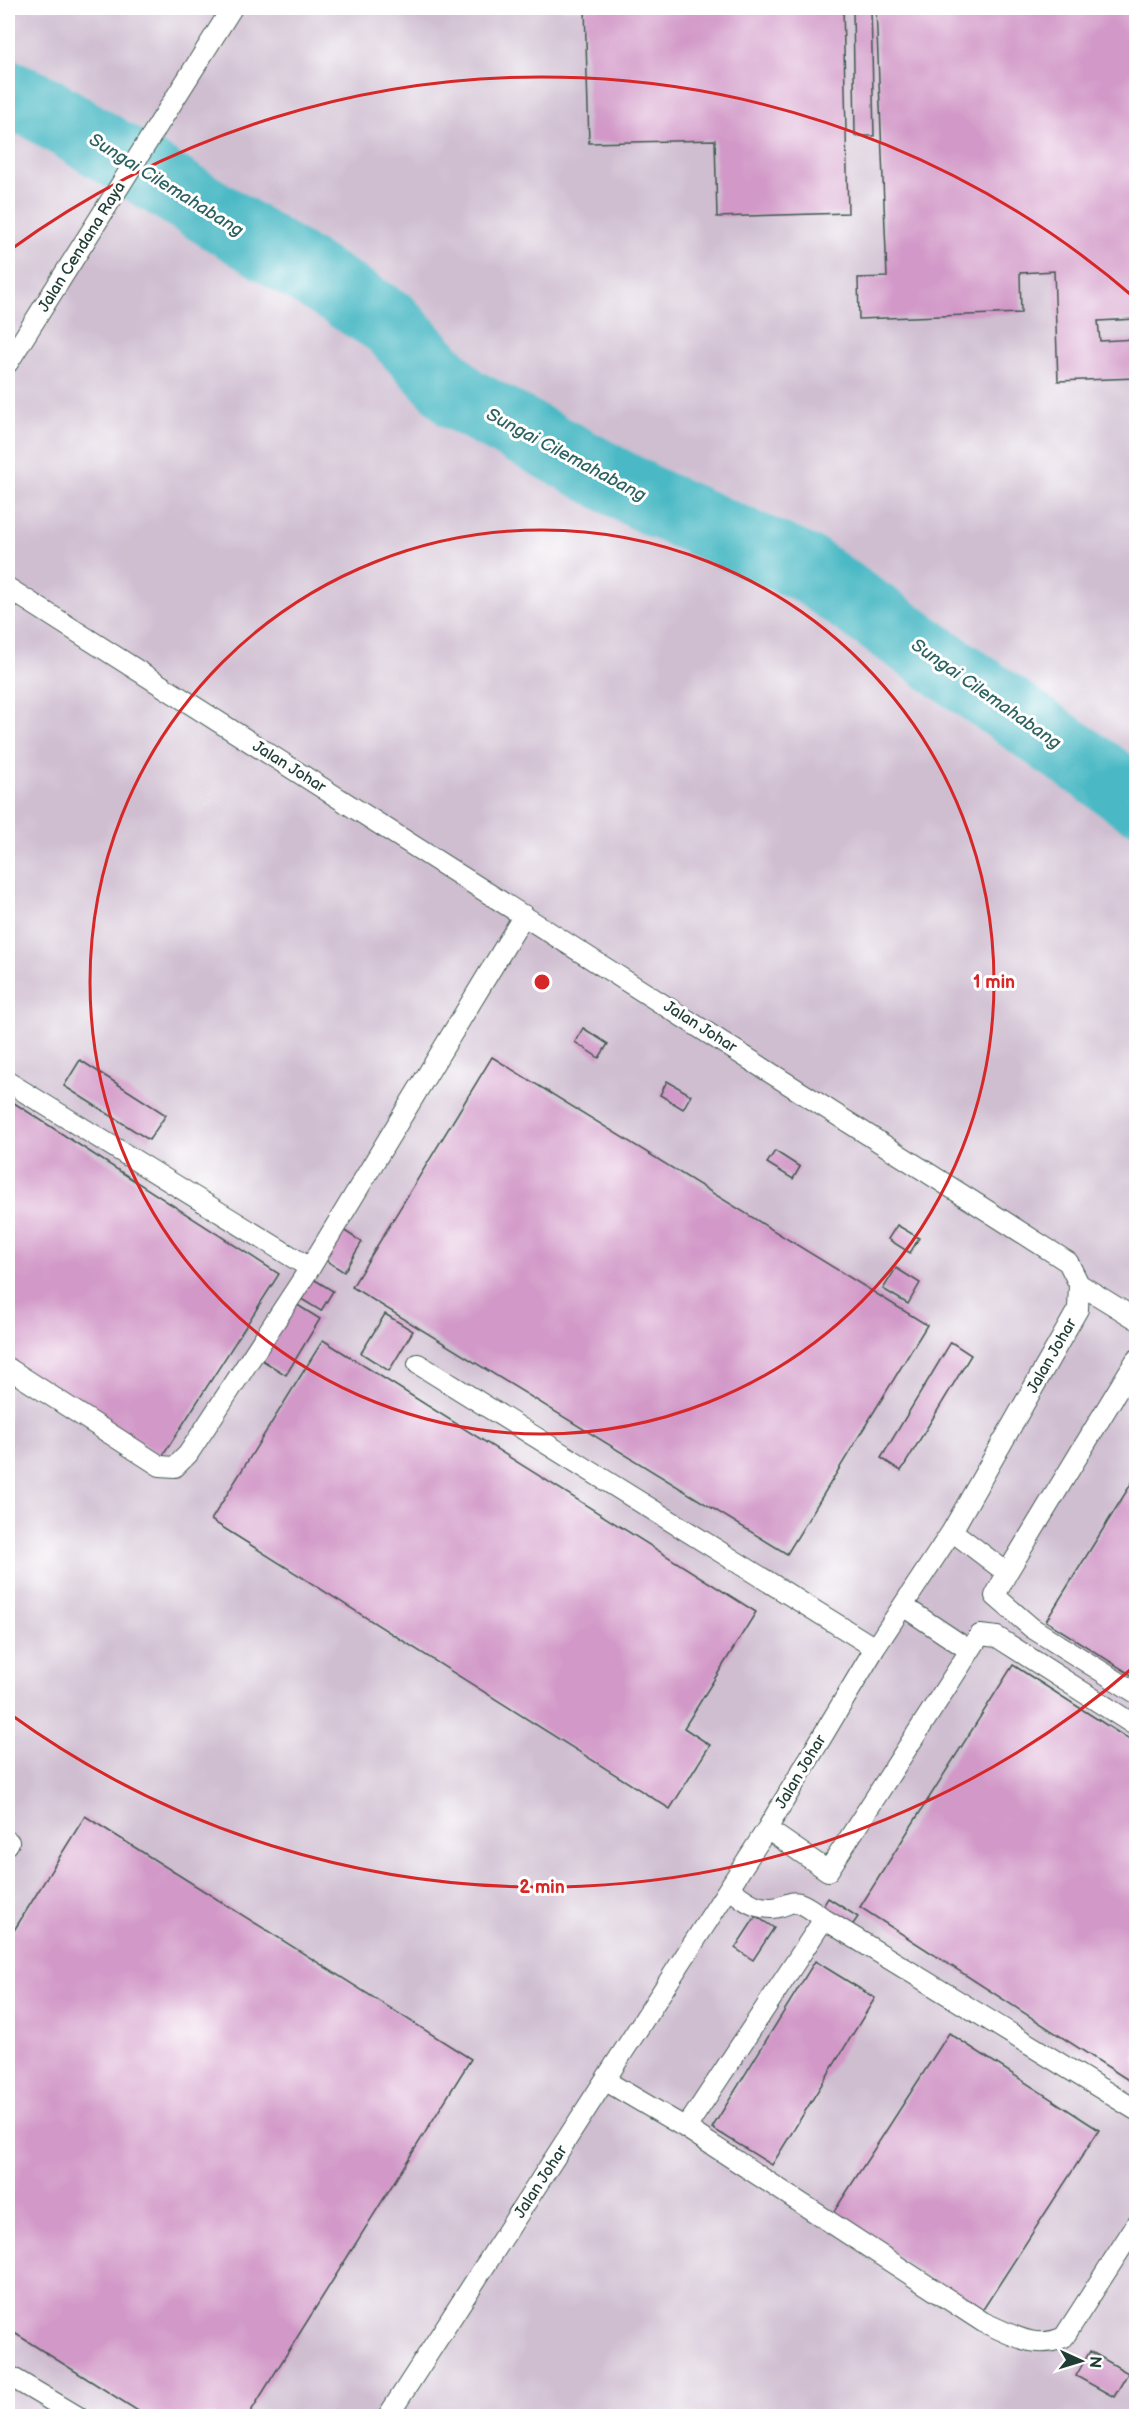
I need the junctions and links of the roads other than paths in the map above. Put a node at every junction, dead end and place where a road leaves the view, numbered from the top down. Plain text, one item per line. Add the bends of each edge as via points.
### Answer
1 (232, 8) edge
2 (8, 363) edge
3 (8, 588) edge
4 (524, 915) junction
5 (8, 1082) edge
6 (310, 1268) junction
7 (1079, 1284) junction
8 (1137, 1319) edge
9 (1137, 1360) edge
10 (418, 1364) dead end
11 (8, 1368) edge
12 (952, 1531) junction
13 (1007, 1573) junction
14 (903, 1606) junction
15 (875, 1648) junction
16 (969, 1650) junction
17 (1137, 1693) edge
18 (1137, 1726) edge
19 (767, 1829) junction
20 (729, 1888) junction
21 (824, 1919) junction
22 (606, 2081) junction
23 (1137, 2110) edge
24 (686, 2128) junction
25 (1137, 2225) edge
26 (8, 2375) edge
27 (77, 2416) edge
28 (388, 2416) edge

1 - 2 lane, Jalan Cendana Raya
3 - 4 lane, Jalan Johar
4 - 6 lane
4 - 7 lane, Jalan Johar via 1068,1262
5 - 6 lane
6 - 11 lane via 188,1454 175,1467 160,1466
7 - 8 lane
7 - 12 lane, Jalan Johar via 1078,1309
9 - 13 lane
10 - 15 lane
12 - 13 lane
12 - 14 lane, Jalan Johar
13 - 17 lane via 995,1596 1032,1628
14 - 15 lane, Jalan Johar
14 - 16 lane
15 - 19 lane, Jalan Johar
16 - 18 lane via 980,1635 997,1637
16 - 19 lane via 828,1871
19 - 20 lane, Jalan Johar
20 - 21 lane via 761,1907 780,1906 793,1900
20 - 22 lane, Jalan Johar
21 - 23 lane
21 - 24 lane
22 - 24 lane
22 - 28 lane, Jalan Johar
24 - 25 lane via 983,2322 1027,2341 1048,2344 1064,2337
26 - 27 lane

